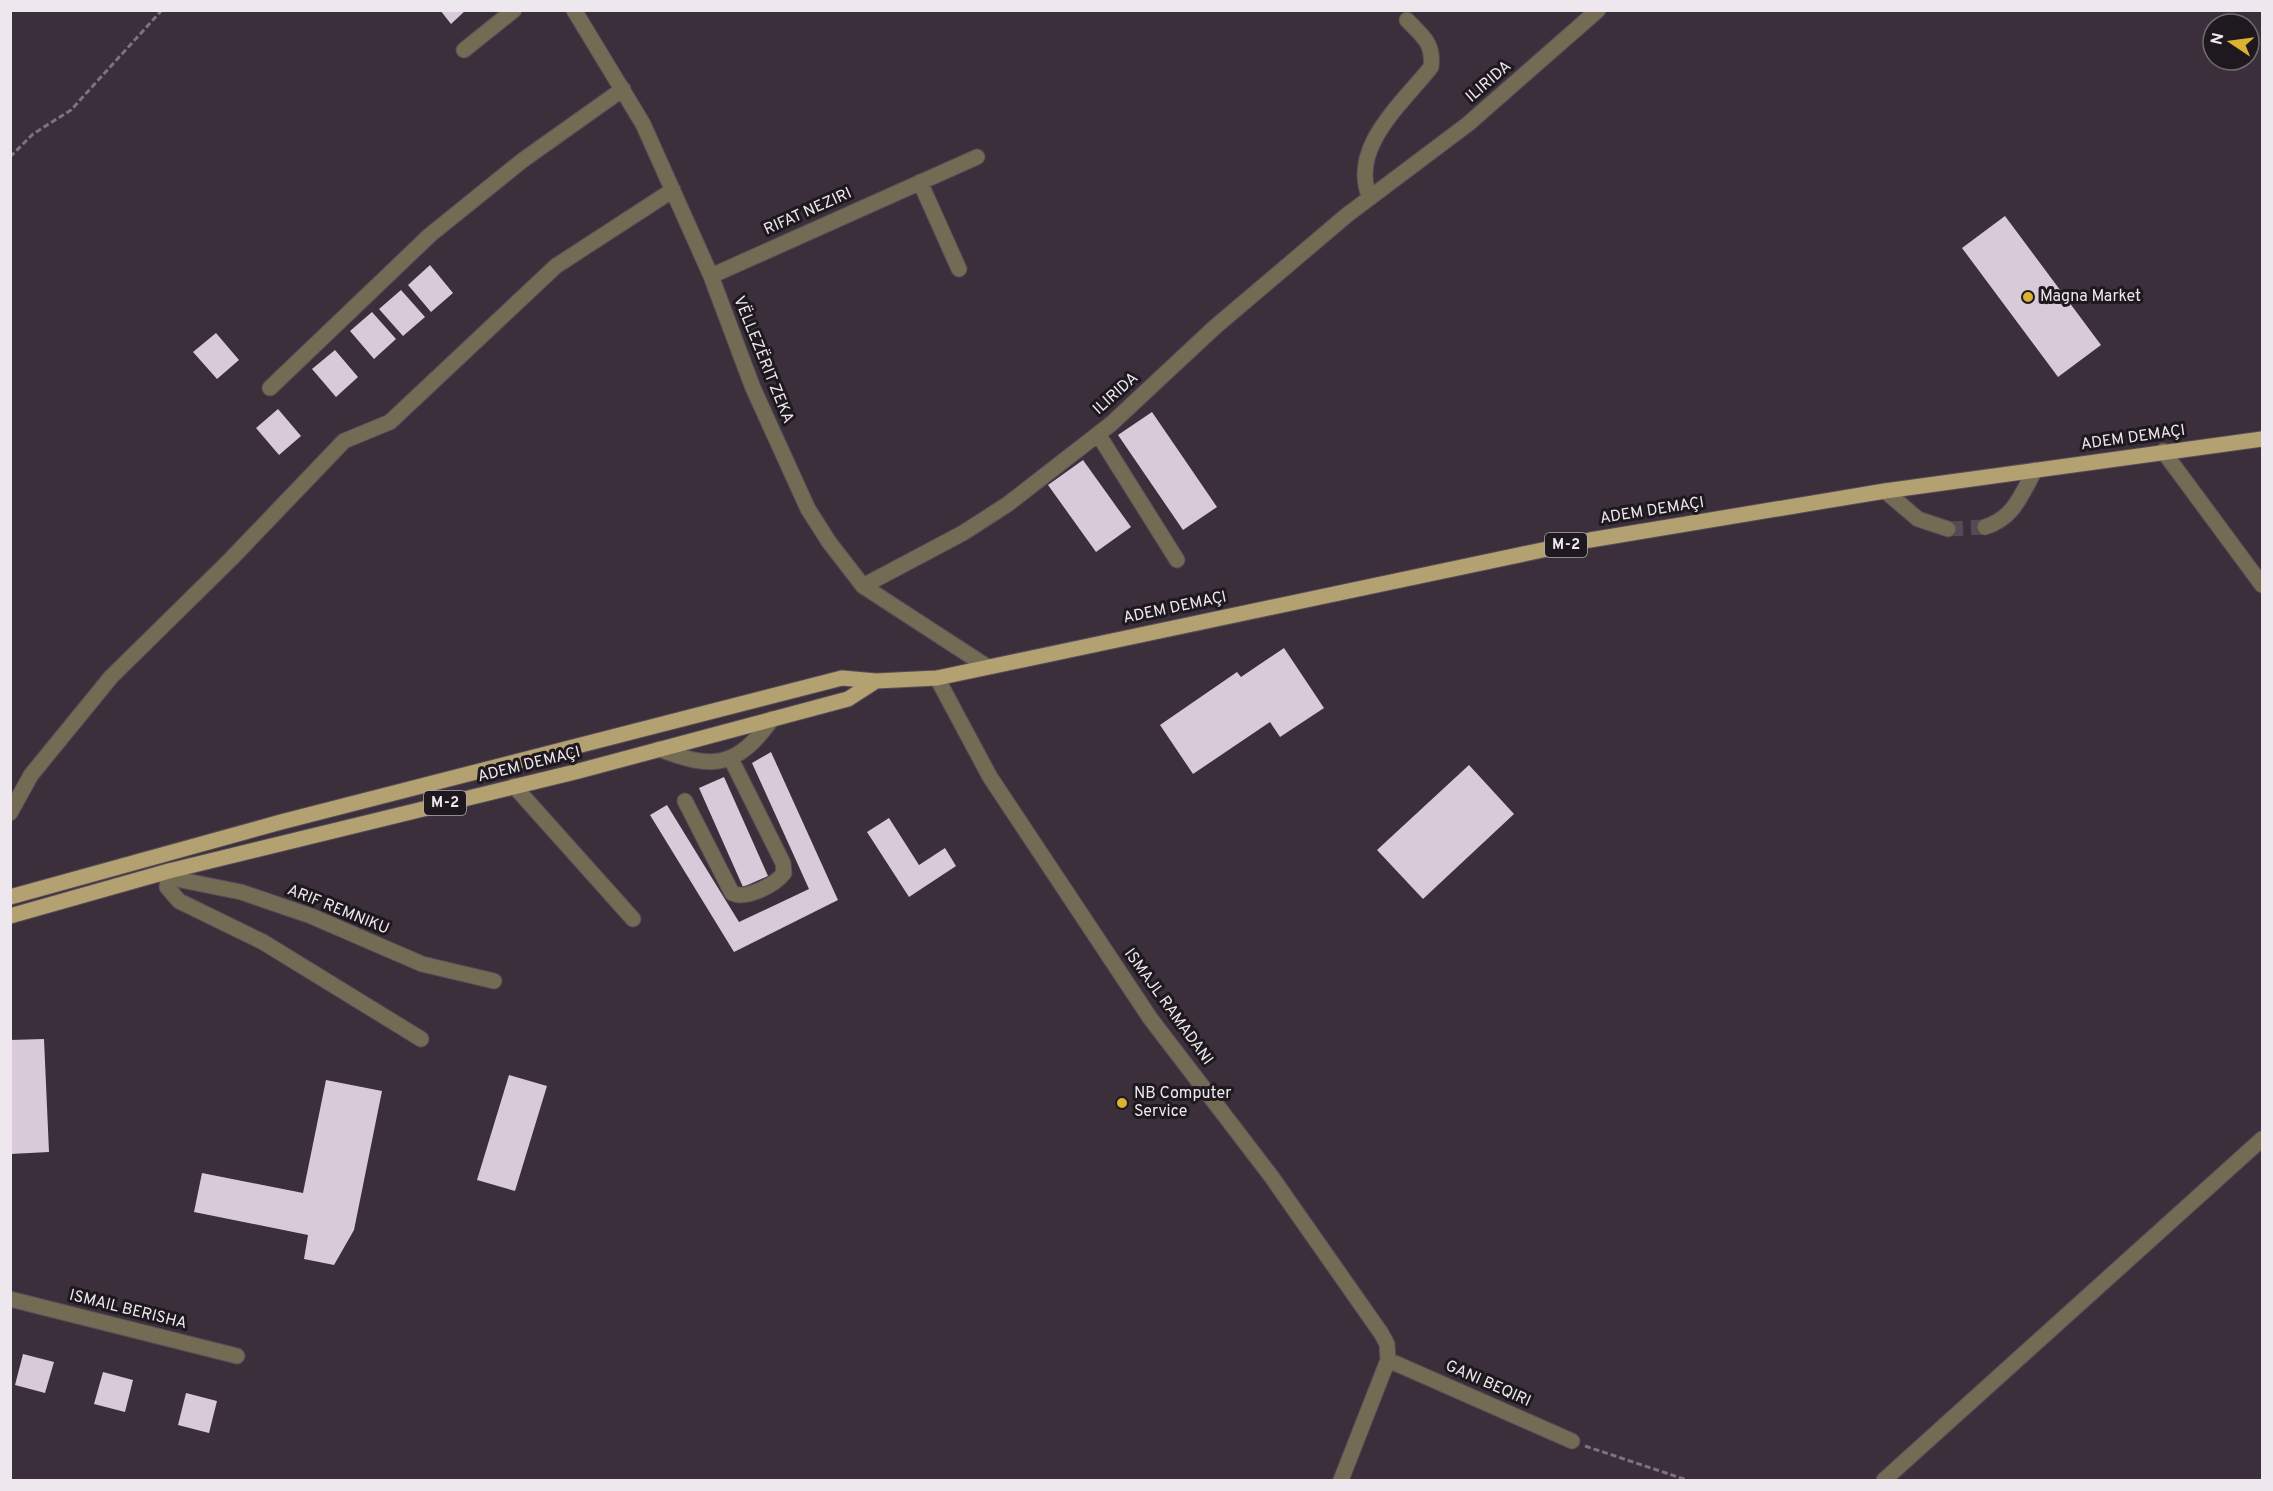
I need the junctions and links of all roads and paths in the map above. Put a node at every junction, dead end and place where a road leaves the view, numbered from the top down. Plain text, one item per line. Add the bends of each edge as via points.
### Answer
1 (162, 10) edge
2 (514, 10) edge
3 (574, 10) edge
4 (1598, 10) edge
5 (1407, 20) dead end
6 (464, 50) dead end
7 (623, 89) junction
8 (10, 157) edge
9 (977, 157) dead end
10 (920, 182) junction
11 (672, 190) junction
12 (1370, 198) junction
13 (959, 269) dead end
14 (711, 276) junction
15 (270, 388) dead end
16 (1098, 434) junction
17 (2262, 439) edge
18 (2163, 452) junction
19 (2035, 470) junction
20 (1885, 491) junction
21 (1985, 527) tunnel mouth
22 (1948, 529) tunnel mouth
23 (1177, 560) dead end
24 (2262, 585) edge
25 (863, 586) junction
26 (986, 666) junction
27 (937, 678) junction
28 (876, 681) junction
29 (772, 719) junction
30 (659, 749) junction
31 (731, 759) junction
32 (514, 786) junction
33 (685, 801) dead end
34 (10, 813) edge
35 (169, 871) junction
36 (10, 897) edge
37 (10, 916) edge
38 (633, 919) dead end
39 (495, 981) dead end
40 (421, 1040) dead end
41 (2262, 1139) edge
42 (10, 1299) edge
43 (237, 1356) dead end
44 (1388, 1360) junction
45 (1572, 1441) joint
46 (1341, 1480) edge
47 (1687, 1480) edge
48 (1884, 1480) edge

1 - 8 path via 71,110 33,134
2 - 6 street
3 - 7 street, VËLLEZËRIT ZEKA
4 - 12 street, ILIRIDA via 1468,124
5 - 12 street via 1430,45 1431,67 1372,139 1365,174
7 - 11 street, VËLLEZËRIT ZEKA via 644,124
7 - 15 street via 523,159 430,235
9 - 10 street, RIFAT NEZIRI
10 - 13 street
10 - 14 street, RIFAT NEZIRI
11 - 14 street, VËLLEZËRIT ZEKA
11 - 34 street via 556,266 390,422 344,441 231,560 111,677 31,775
12 - 16 street, ILIRIDA via 1215,327
14 - 25 street, VËLLEZËRIT ZEKA via 785,463 808,509
16 - 23 street
16 - 25 street, ILIRIDA via 1008,504 963,533
17 - 18 main road, ADEM DEMAÇI / M-2
18 - 19 main road, ADEM DEMAÇI / M-2
18 - 24 street
19 - 20 main road, ADEM DEMAÇI / M-2
19 - 21 street via 2013,511 2001,522
20 - 22 street via 1918,519
20 - 26 main road, ADEM DEMAÇI / M-2 via 1590,540
25 - 26 street, VËLLEZËRIT ZEKA
26 - 27 main road, ADEM DEMAÇI / M-2
27 - 28 main road, ADEM DEMAÇI / M-2
27 - 44 street, ISMAJL RAMADANI via 990,777 1150,1018 1382,1333
28 - 29 main road, ADEM DEMAÇI / M-2 via 848,699
28 - 36 main road, ADEM DEMAÇI / M-2 via 842,678 281,822
29 - 30 main road, ADEM DEMAÇI / M-2
29 - 31 street via 750,746
30 - 31 street via 704,763
30 - 32 main road, ADEM DEMAÇI / M-2
31 - 33 street via 783,863 784,873 779,879 746,895 732,893
32 - 35 main road, ADEM DEMAÇI / M-2
32 - 38 street
35 - 37 main road, ADEM DEMAÇI / M-2
35 - 39 street, ARIF REMNIKU via 181,880 241,892 311,916 422,964
35 - 40 street via 167,887 179,901 263,942
41 - 48 street
42 - 43 street, ISMAIL BERISHA
44 - 45 street, GANI BEQIRI
44 - 46 street
45 - 47 path

